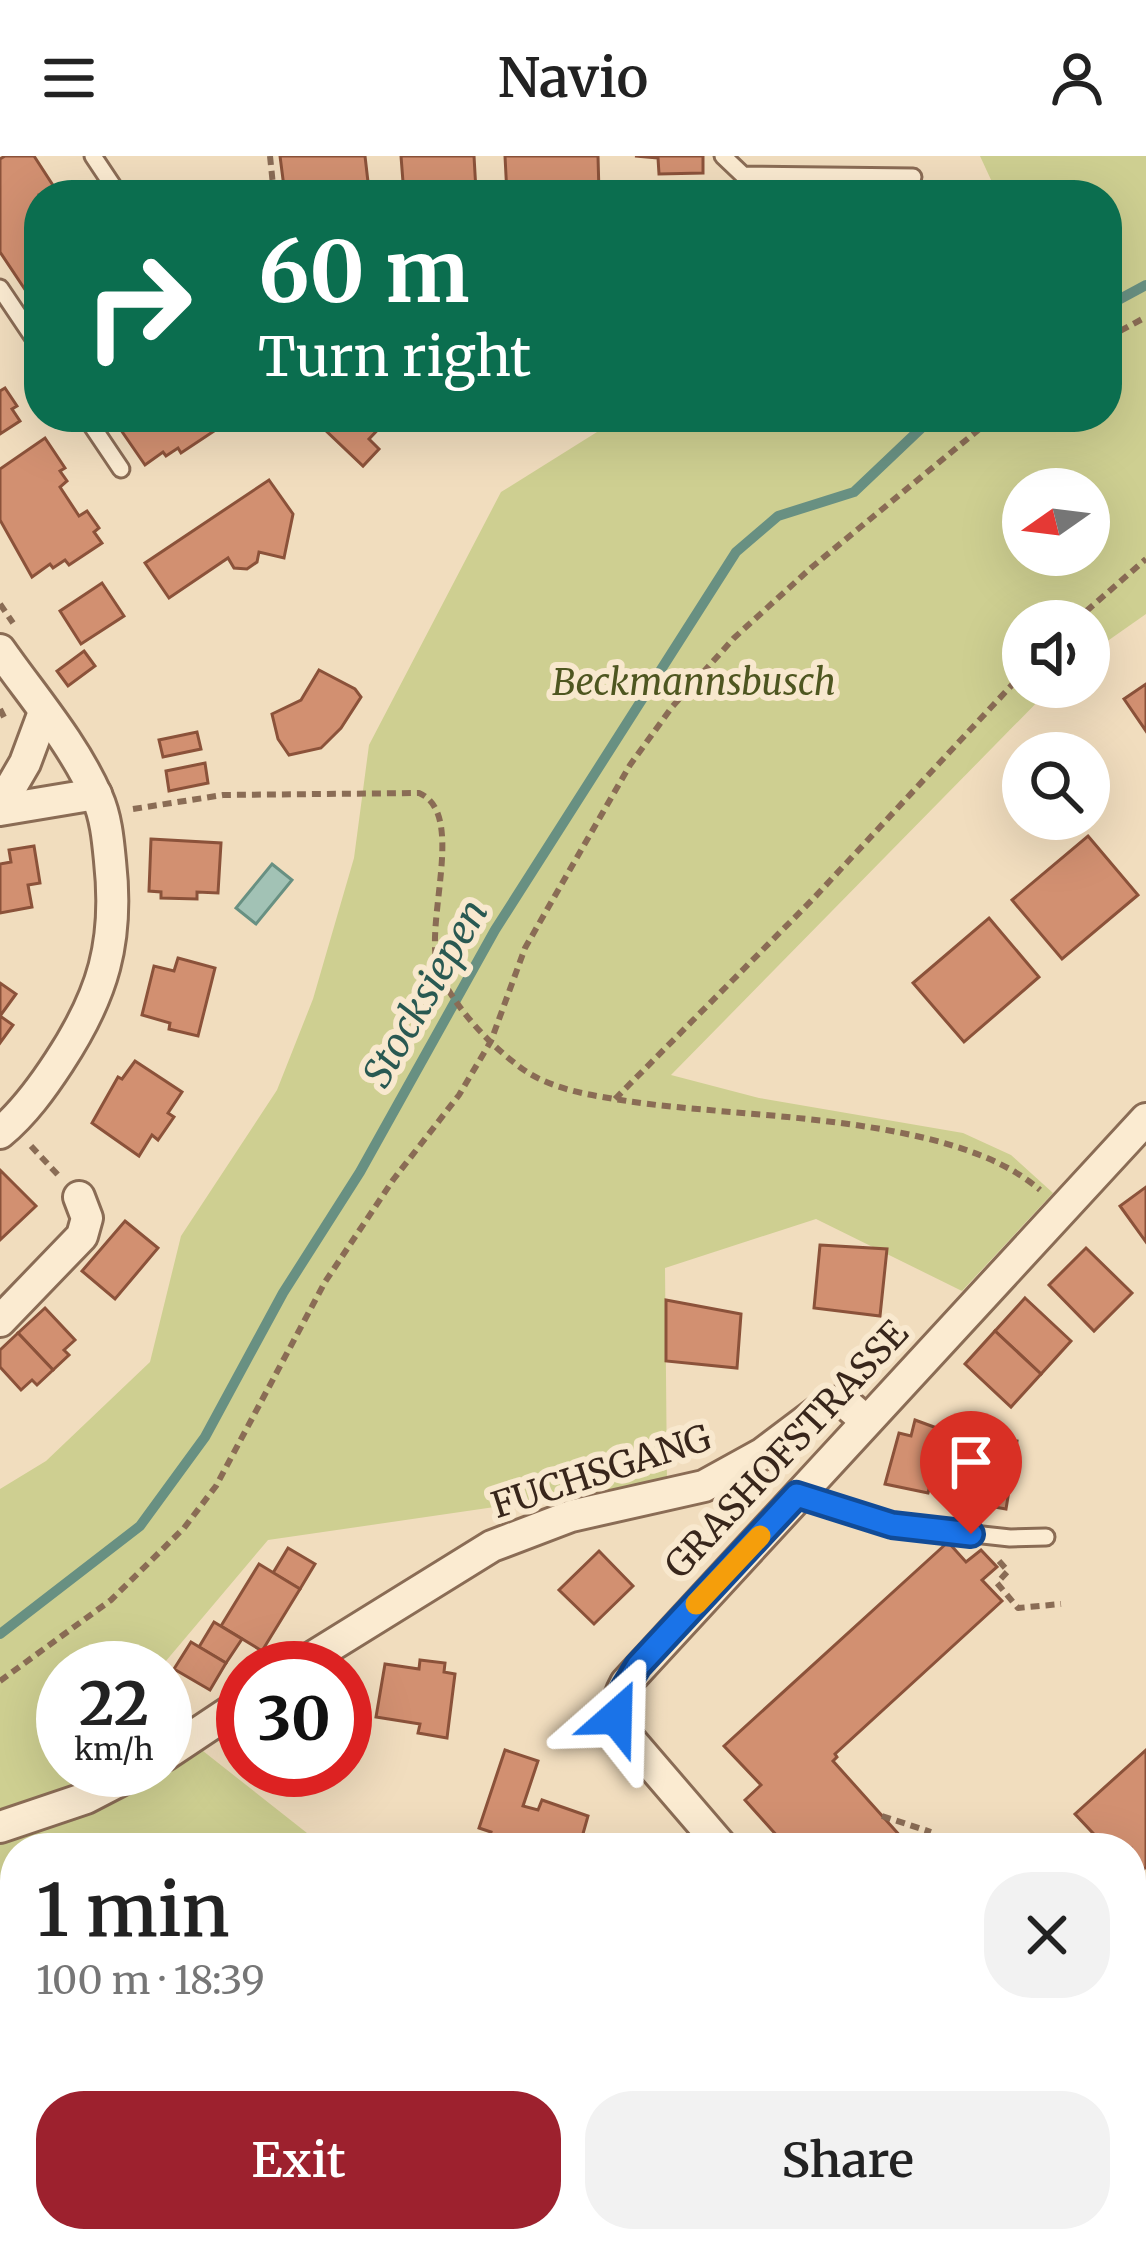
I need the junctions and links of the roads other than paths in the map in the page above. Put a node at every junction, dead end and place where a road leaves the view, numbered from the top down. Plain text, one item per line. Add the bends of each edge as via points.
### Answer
1 (723, 156) edge
2 (913, 177) dead end
3 (0, 288) edge
4 (24, 324) edge
5 (96, 432) edge
6 (121, 469) dead end
7 (0, 650) edge
8 (44, 712) junction
9 (99, 804) junction
10 (0, 808) edge
11 (1146, 1120) edge
12 (6, 1129) edge
13 (80, 1197) road end
14 (0, 1321) edge
15 (866, 1421) junction
16 (797, 1495) junction
17 (1046, 1537) dead end
18 (337, 1641) edge
19 (88, 1797) edge
20 (0, 1827) edge
21 (710, 1833) edge

1 - 2 lane via 743,175
3 - 4 lane
5 - 6 lane
7 - 8 street
8 - 9 street
8 - 10 street
9 - 10 street
9 - 12 street via 115,908 108,962 88,1018
11 - 15 street, GRASHOFSTRASSE
13 - 14 street via 82,1236
15 - 16 street, GRASHOFSTRASSE
15 - 18 street, FUCHSGANG via 843,1401 827,1405 704,1486 532,1528
16 - 17 lane via 892,1525
16 - 21 street, GRASHOFSTRASSE via 638,1666 617,1700 616,1717 637,1751
19 - 20 street

